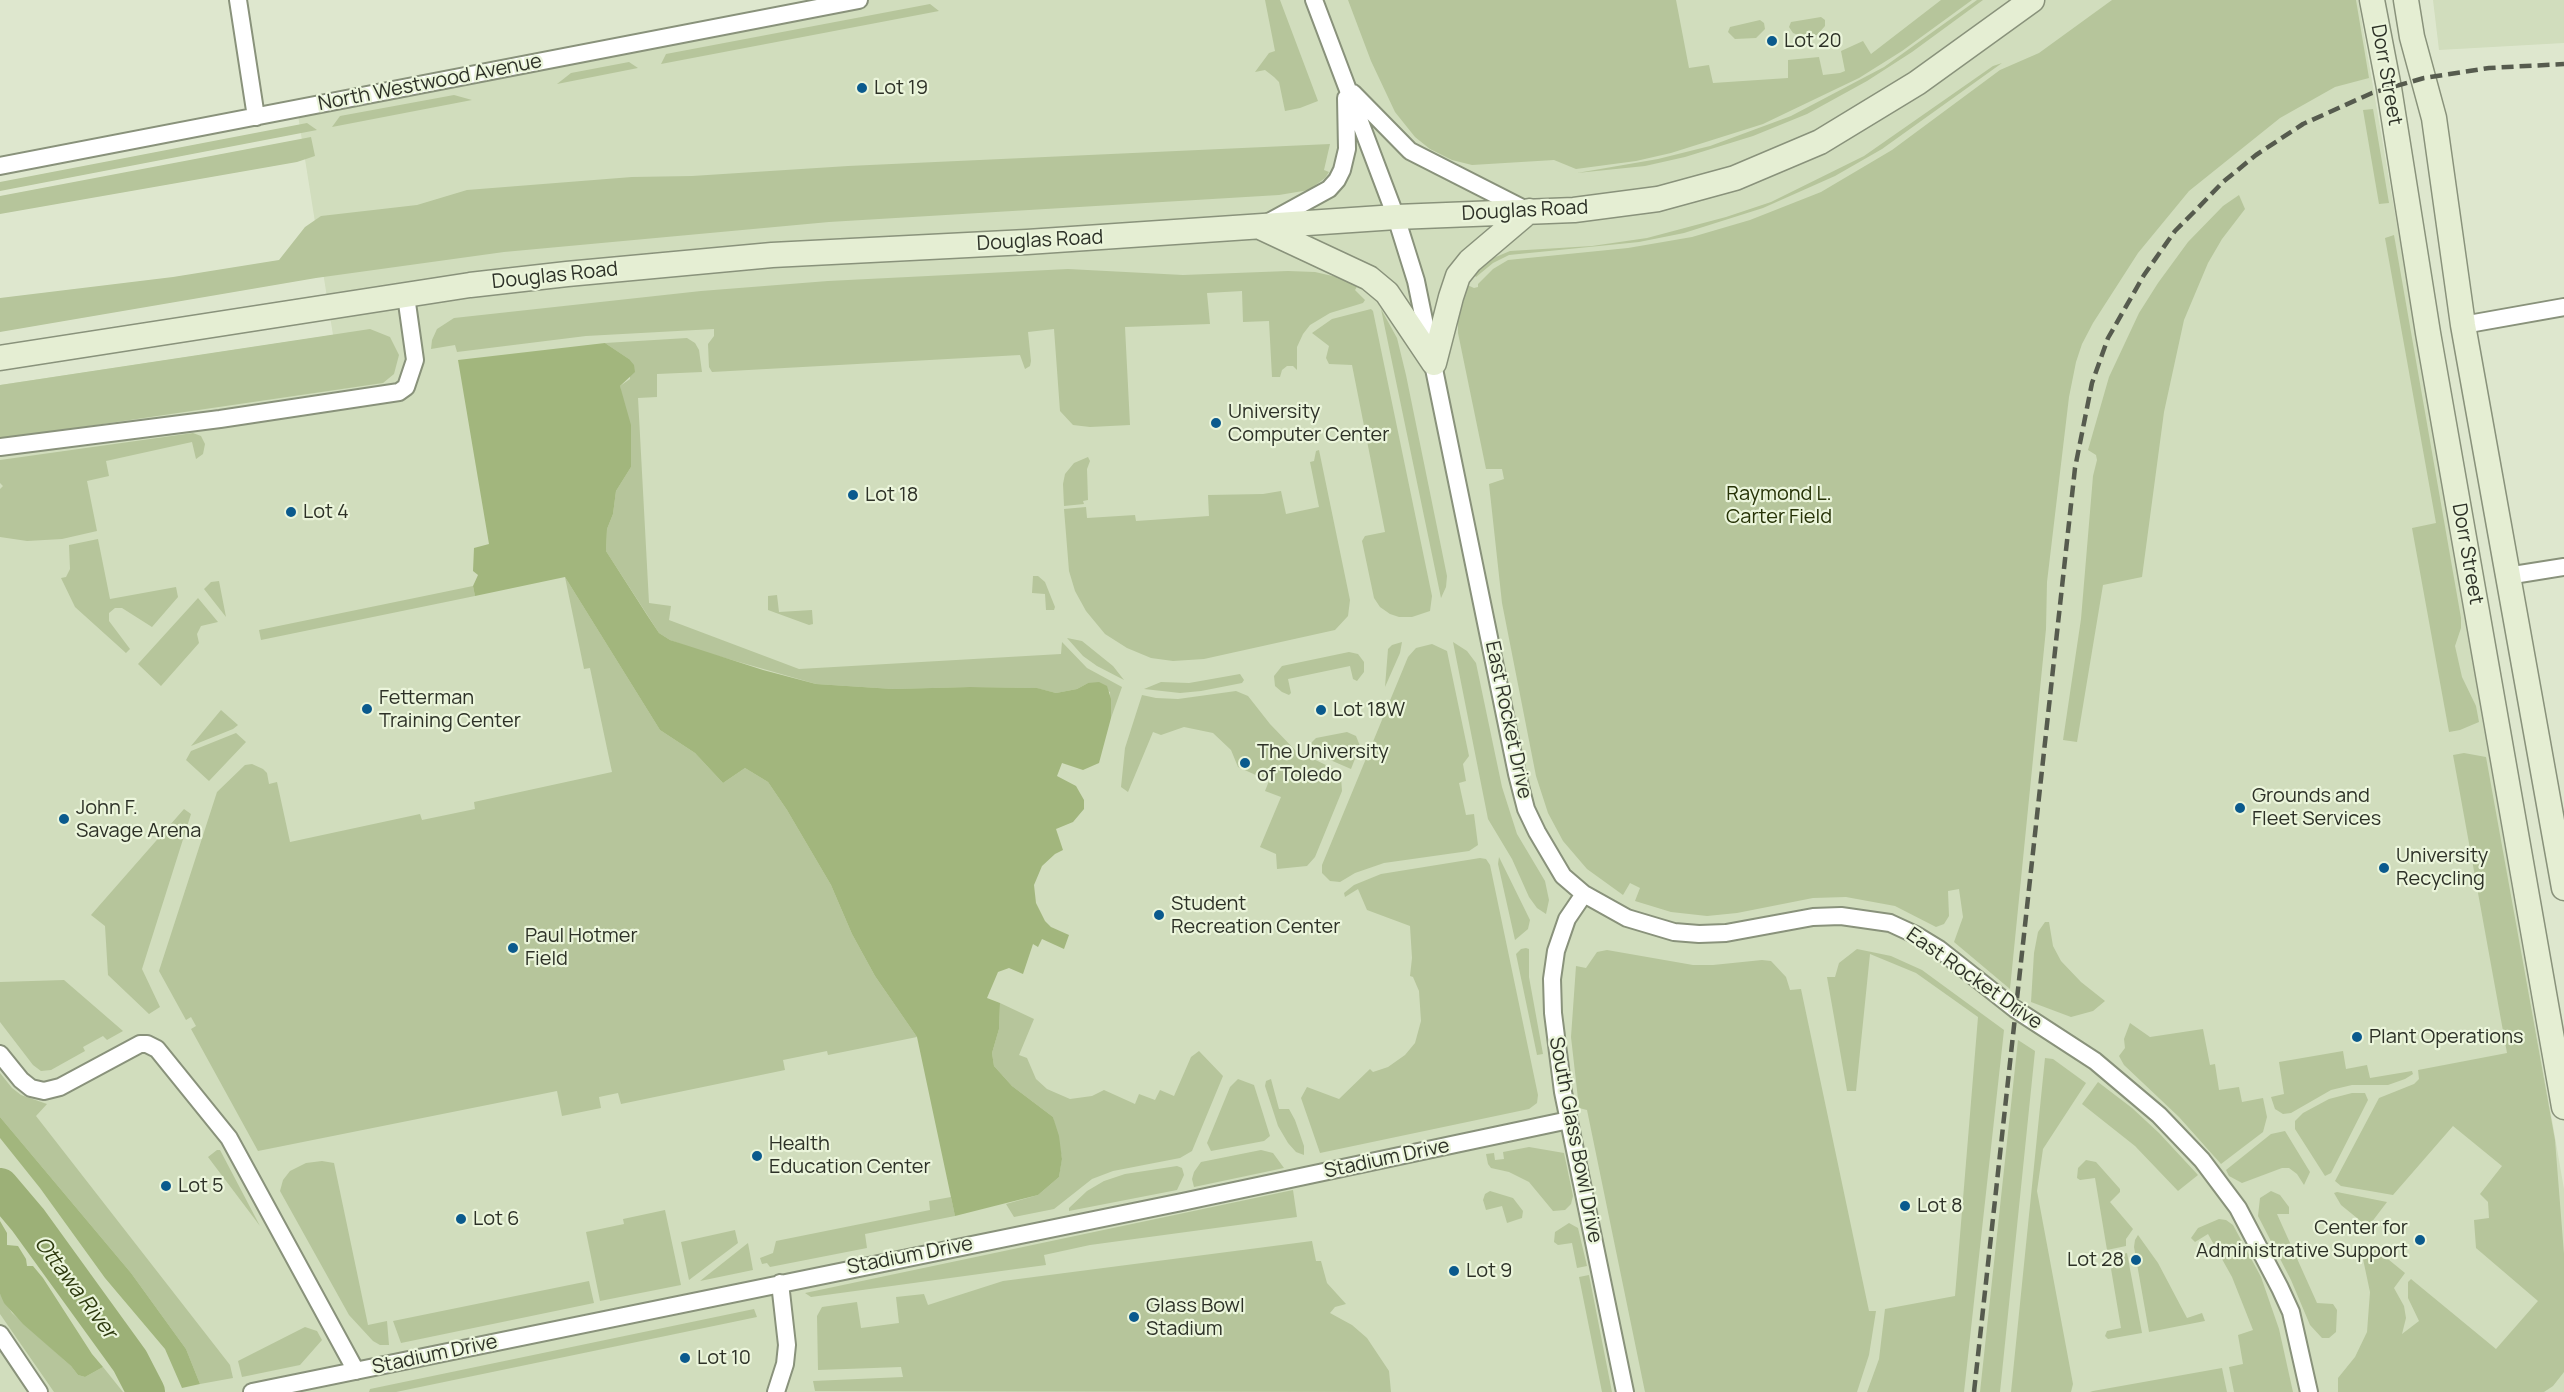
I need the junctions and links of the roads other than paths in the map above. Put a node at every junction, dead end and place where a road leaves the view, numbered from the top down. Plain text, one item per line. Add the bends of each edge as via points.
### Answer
1 (238, 0) edge
2 (859, 0) edge
3 (1314, 0) edge
4 (2032, 0) edge
5 (2372, 0) edge
6 (2406, 0) edge
7 (1346, 86) junction
8 (256, 117) junction
9 (0, 166) edge
10 (1529, 211) junction
11 (1396, 217) junction
12 (1259, 227) junction
13 (406, 296) junction
14 (2564, 307) edge
15 (2463, 325) junction
16 (0, 358) edge
17 (1434, 363) junction
18 (0, 447) edge
19 (2564, 567) edge
20 (2507, 576) junction
21 (2482, 640) junction
22 (2560, 849) edge
23 (2564, 888) edge
24 (1584, 894) junction
25 (0, 1054) edge
26 (2564, 1107) edge
27 (1569, 1120) junction
28 (780, 1283) junction
29 (0, 1334) edge
30 (356, 1371) junction
31 (39, 1392) edge
32 (252, 1392) edge
33 (776, 1392) edge
34 (1625, 1392) edge
35 (2309, 1392) edge

1 - 8 street
2 - 8 street, North Westwood Avenue
3 - 7 street, East Rocket Drive
4 - 10 street, Douglas Road via 1890,101 1787,158 1726,181 1658,199 1574,210
5 - 21 street, Dorr Street
6 - 15 street, Dorr Street via 2434,118
7 - 10 street via 1410,151
7 - 11 street, East Rocket Drive
7 - 12 street via 1347,149 1337,180 1329,189
8 - 9 street, North Westwood Avenue
10 - 11 street, Douglas Road
10 - 17 street via 1458,276
11 - 12 street, Douglas Road
11 - 17 street, East Rocket Drive via 1416,281
12 - 13 street, Douglas Road via 772,255 567,274
12 - 17 street via 1369,278 1387,293
13 - 16 street, Douglas Road
13 - 18 street via 415,360 406,387 399,392
14 - 15 street
15 - 20 street, Dorr Street
17 - 24 street, East Rocket Drive via 1526,809 1553,862
19 - 20 street
20 - 22 street, Dorr Street
21 - 22 street via 2499,638 2504,643 2523,732
21 - 26 street, Dorr Street
22 - 23 street, Dorr Street
24 - 27 street, South Glass Bowl Drive via 1561,935 1552,979 1557,1046
24 - 35 street, East Rocket Drive via 1627,918 1674,932 1726,933 1813,917 1841,916 1890,923 1939,950 2016,1009 2095,1062 2159,1115 2202,1160 2238,1208 2280,1288 2291,1312
25 - 30 street via 21,1080 31,1088 44,1090 60,1087 140,1044 157,1049 229,1138
27 - 28 street, Stadium Drive
27 - 34 street, South Glass Bowl Drive
28 - 30 street, Stadium Drive
28 - 33 street via 787,1344
29 - 31 street
30 - 32 street, Stadium Drive

